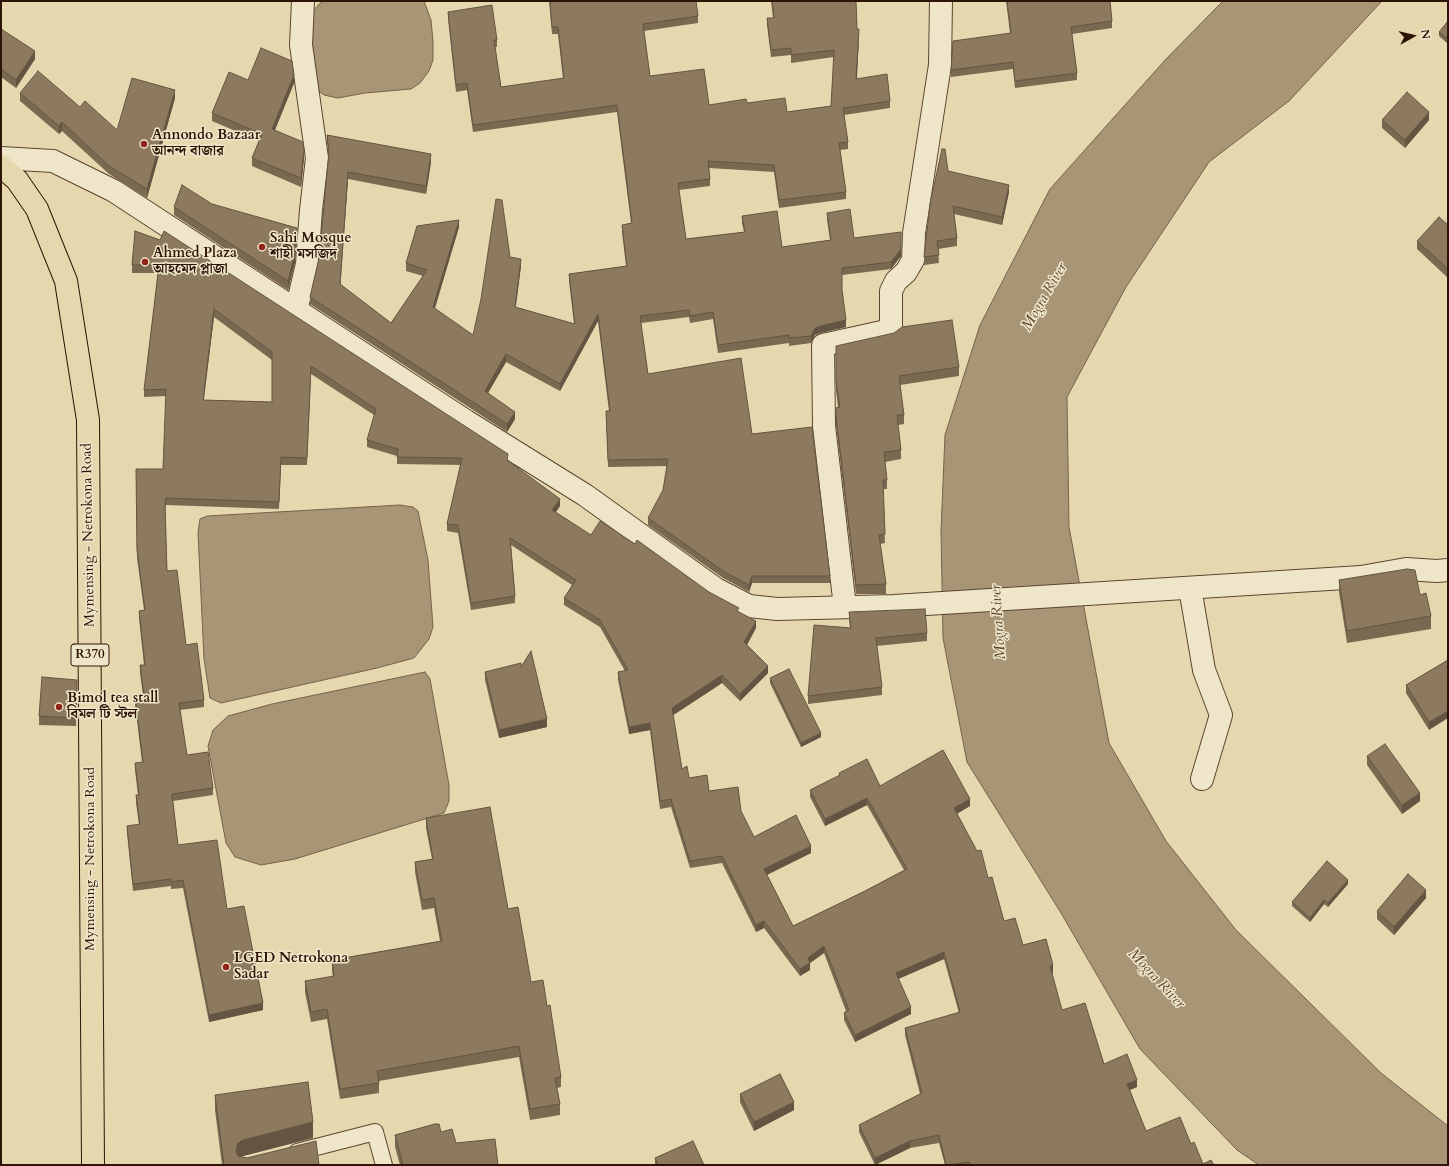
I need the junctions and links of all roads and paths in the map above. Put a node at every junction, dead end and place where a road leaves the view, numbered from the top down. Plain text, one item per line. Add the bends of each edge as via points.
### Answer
1 (303, 1) edge
2 (941, 1) edge
3 (1, 158) edge
4 (1, 166) edge
5 (296, 311) junction
6 (1444, 573) edge
7 (1181, 589) junction
8 (845, 607) junction
9 (1202, 779) dead end
10 (283, 1155) edge
11 (93, 1165) edge
12 (384, 1165) edge

1 - 5 street via 301,45 317,158 307,264
2 - 8 street via 940,65 914,233 913,260 891,290 892,330 823,344 824,426
3 - 5 street via 53,161 114,191
4 - 11 main road, Mymensing - Netrokona Road / R370 via 17,180 38,209 66,281 88,420
5 - 8 street via 585,495 716,589 749,606 777,609
6 - 7 street via 1406,570 1360,577
7 - 8 street
7 - 9 street via 1204,670 1222,715
10 - 12 lane via 375,1132

